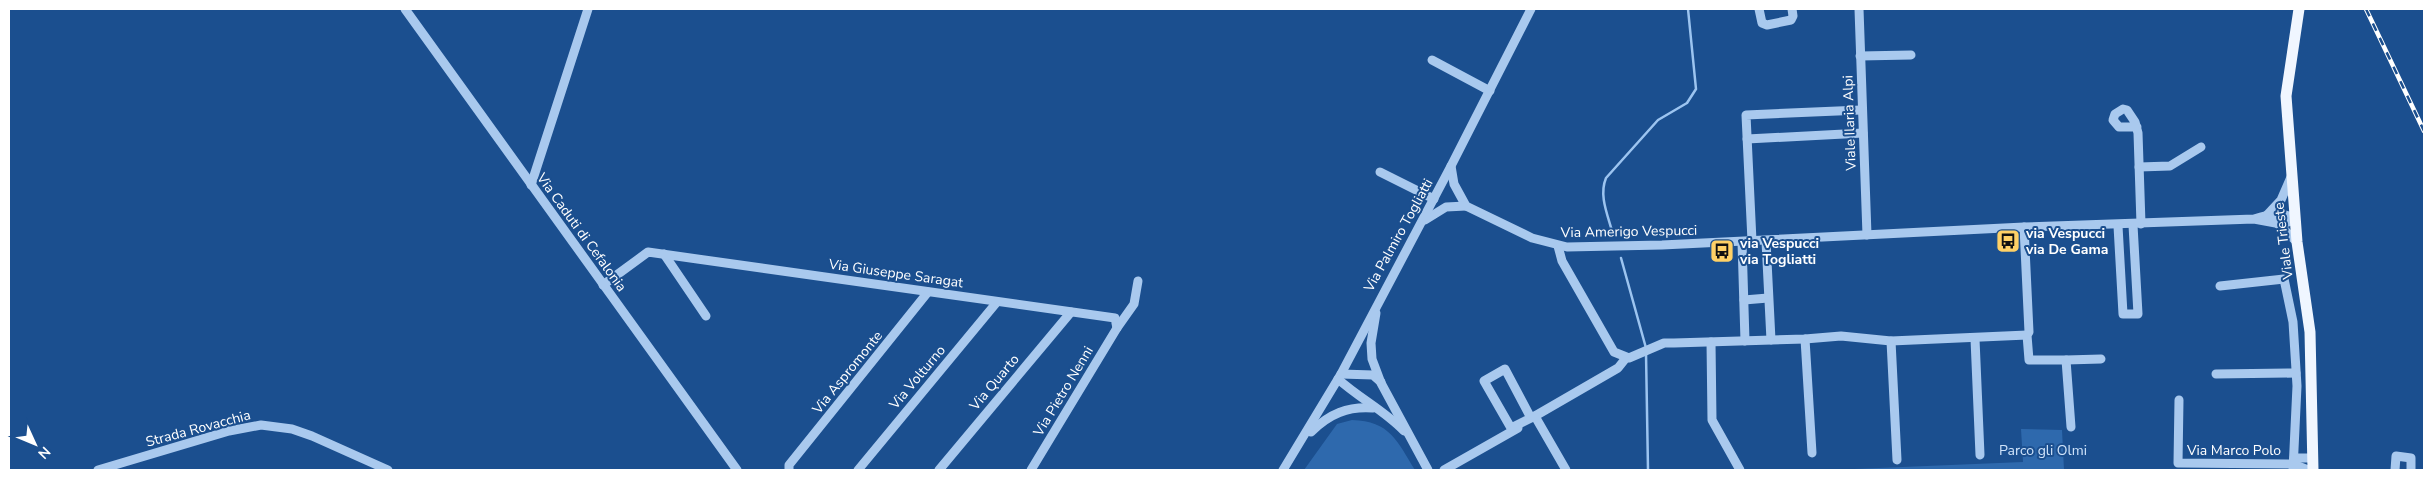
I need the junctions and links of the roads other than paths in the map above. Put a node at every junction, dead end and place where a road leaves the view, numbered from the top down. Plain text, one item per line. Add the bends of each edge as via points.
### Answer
1 (405, 9) edge
2 (588, 9) edge
3 (1531, 9) edge
4 (1759, 9) edge
5 (1792, 9) edge
6 (1859, 9) edge
7 (2299, 9) edge
8 (1911, 55) dead end
9 (1860, 56) junction
10 (1432, 60) dead end
11 (1490, 91) junction
12 (1861, 110) junction
13 (2137, 127) dead end
14 (1863, 133) junction
15 (1747, 139) junction
16 (2201, 147) dead end
17 (1451, 166) junction
18 (2139, 167) junction
19 (1380, 172) dead end
20 (2291, 177) junction
21 (531, 185) junction
22 (1458, 194) junction
23 (1436, 195) junction
24 (1454, 206) junction
25 (1466, 206) junction
26 (2267, 215) junction
27 (2254, 219) junction
28 (2295, 220) junction
29 (1421, 222) junction
30 (2276, 222) junction
31 (2137, 225) junction
32 (2118, 226) junction
33 (2024, 227) junction
34 (1867, 235) junction
35 (1766, 241) junction
36 (1742, 242) junction
37 (1752, 242) junction
38 (2297, 242) junction
39 (1558, 246) junction
40 (664, 254) junction
41 (1138, 281) dead end
42 (603, 285) junction
43 (2220, 286) dead end
44 (928, 292) junction
45 (1768, 298) junction
46 (1378, 300) junction
47 (1744, 300) junction
48 (997, 302) junction
49 (1071, 312) junction
50 (706, 316) dead end
51 (1117, 328) junction
52 (2027, 335) junction
53 (1975, 339) junction
54 (1771, 340) junction
55 (1805, 340) junction
56 (1745, 341) junction
57 (1891, 341) junction
58 (1711, 342) junction
59 (1626, 358) junction
60 (2101, 359) dead end
61 (2066, 360) junction
62 (2296, 373) junction
63 (2216, 374) dead end
64 (1340, 376) junction
65 (1381, 383) junction
66 (2179, 400) dead end
67 (1377, 409) junction
68 (1534, 417) junction
69 (2070, 427) dead end
70 (1413, 440) junction
71 (1300, 442) junction
72 (1812, 452) dead end
73 (1980, 454) dead end
74 (2312, 458) junction
75 (1897, 460) dead end
76 (2293, 464) edge
77 (98, 470) edge
78 (388, 470) edge
79 (737, 470) edge
80 (789, 470) edge
81 (858, 470) edge
82 (939, 470) edge
83 (1032, 470) edge
84 (1283, 470) edge
85 (1428, 470) edge
86 (1444, 470) edge
87 (1566, 470) edge
88 (1740, 470) edge
89 (2308, 470) edge
90 (2312, 470) edge
91 (2395, 470) edge
92 (2411, 470) edge

1 - 21 street, Via Caduti di Cefalonia
2 - 21 street
3 - 11 street, Via Palmiro Togliatti
4 - 5 street via 1762,23 1767,25 1791,20 1794,16
6 - 9 street, Viale Ilaria Alpi
7 - 20 main road, Viale Trieste via 2286,96
8 - 9 street
9 - 12 street, Viale Ilaria Alpi
10 - 11 street
11 - 17 street, Via Palmiro Togliatti
12 - 14 street, Viale Ilaria Alpi
12 - 15 street via 1746,115
13 - 18 street
14 - 15 street
14 - 34 street, Viale Ilaria Alpi
15 - 37 street
16 - 18 street via 2170,166
17 - 22 street
17 - 23 street, Via Palmiro Togliatti
18 - 31 street
19 - 23 street
20 - 26 street via 2281,200
20 - 28 main road, Viale Trieste
21 - 42 street, Via Caduti di Cefalonia
22 - 23 street via 1447,191
22 - 25 street
23 - 24 street
23 - 29 street, Via Palmiro Togliatti
24 - 25 street, Via Amerigo Vespucci
24 - 29 street, Via Amerigo Vespucci via 1439,210
25 - 39 street, Via Amerigo Vespucci via 1532,238
26 - 27 street, Via Amerigo Vespucci
26 - 28 street, Via Amerigo Vespucci via 2283,214
27 - 30 street, Via Amerigo Vespucci
27 - 31 street, Via Amerigo Vespucci
28 - 30 street, Via Amerigo Vespucci via 2286,224
28 - 38 main road, Viale Trieste
29 - 46 street, Via Palmiro Togliatti
30 - 38 street
31 - 32 street, Via Amerigo Vespucci
31 - 32 street via 2138,314 2123,314
32 - 33 street, Via Amerigo Vespucci
33 - 34 street, Via Amerigo Vespucci
33 - 52 street via 2030,332
34 - 35 street, Via Amerigo Vespucci
35 - 37 street, Via Amerigo Vespucci
35 - 45 street
36 - 37 street, Via Amerigo Vespucci
36 - 39 street, Via Amerigo Vespucci
36 - 47 street
38 - 74 main road, Viale Trieste via 2310,332
39 - 59 street via 1562,261 1614,352
40 - 42 street, Via Giuseppe Saragat via 648,252
40 - 44 street, Via Giuseppe Saragat
40 - 50 street
41 - 51 street, Via Pietro Nenni via 1134,304
42 - 79 street, Via Caduti di Cefalonia
43 - 62 street, Via Marco Polo via 2284,279 2293,322
44 - 48 street, Via Giuseppe Saragat
44 - 80 street, Via Aspromonte
45 - 47 street
45 - 54 street
46 - 64 street, Via Palmiro Togliatti
46 - 65 street via 1372,359
47 - 56 street
48 - 49 street, Via Giuseppe Saragat
48 - 81 street, Via Volturno
49 - 51 street, Via Giuseppe Saragat via 1115,318
49 - 82 street, Via Quarto
51 - 83 street, Via Pietro Nenni
52 - 53 street
52 - 61 street via 2029,360
53 - 57 street
53 - 73 street
54 - 55 street
54 - 56 street
55 - 57 street via 1841,336
55 - 72 street
56 - 58 street
57 - 75 street
58 - 59 street via 1664,343 1633,358
58 - 88 street via 1712,420
59 - 68 street via 1618,368
60 - 61 street
61 - 69 street
62 - 63 street
62 - 76 street, Via Marco Polo
64 - 65 street via 1373,375
64 - 67 street via 1352,392
64 - 71 street, Via Palmiro Togliatti
65 - 70 street
66 - 76 street, Via Marco Polo via 2178,463
67 - 70 street via 1394,420
67 - 71 street via 1360,407 1330,416
68 - 68 street via 1511,428 1484,381 1505,369
68 - 86 street
68 - 87 street
70 - 85 street
71 - 84 street, Via Palmiro Togliatti
74 - 76 street, Via Marco Polo
74 - 90 main road, Viale Trieste
76 - 89 street, Via Marco Polo
77 - 78 street, Strada Rovacchia via 228,431 261,425 292,429 312,436
91 - 92 street via 2396,456 2411,458

